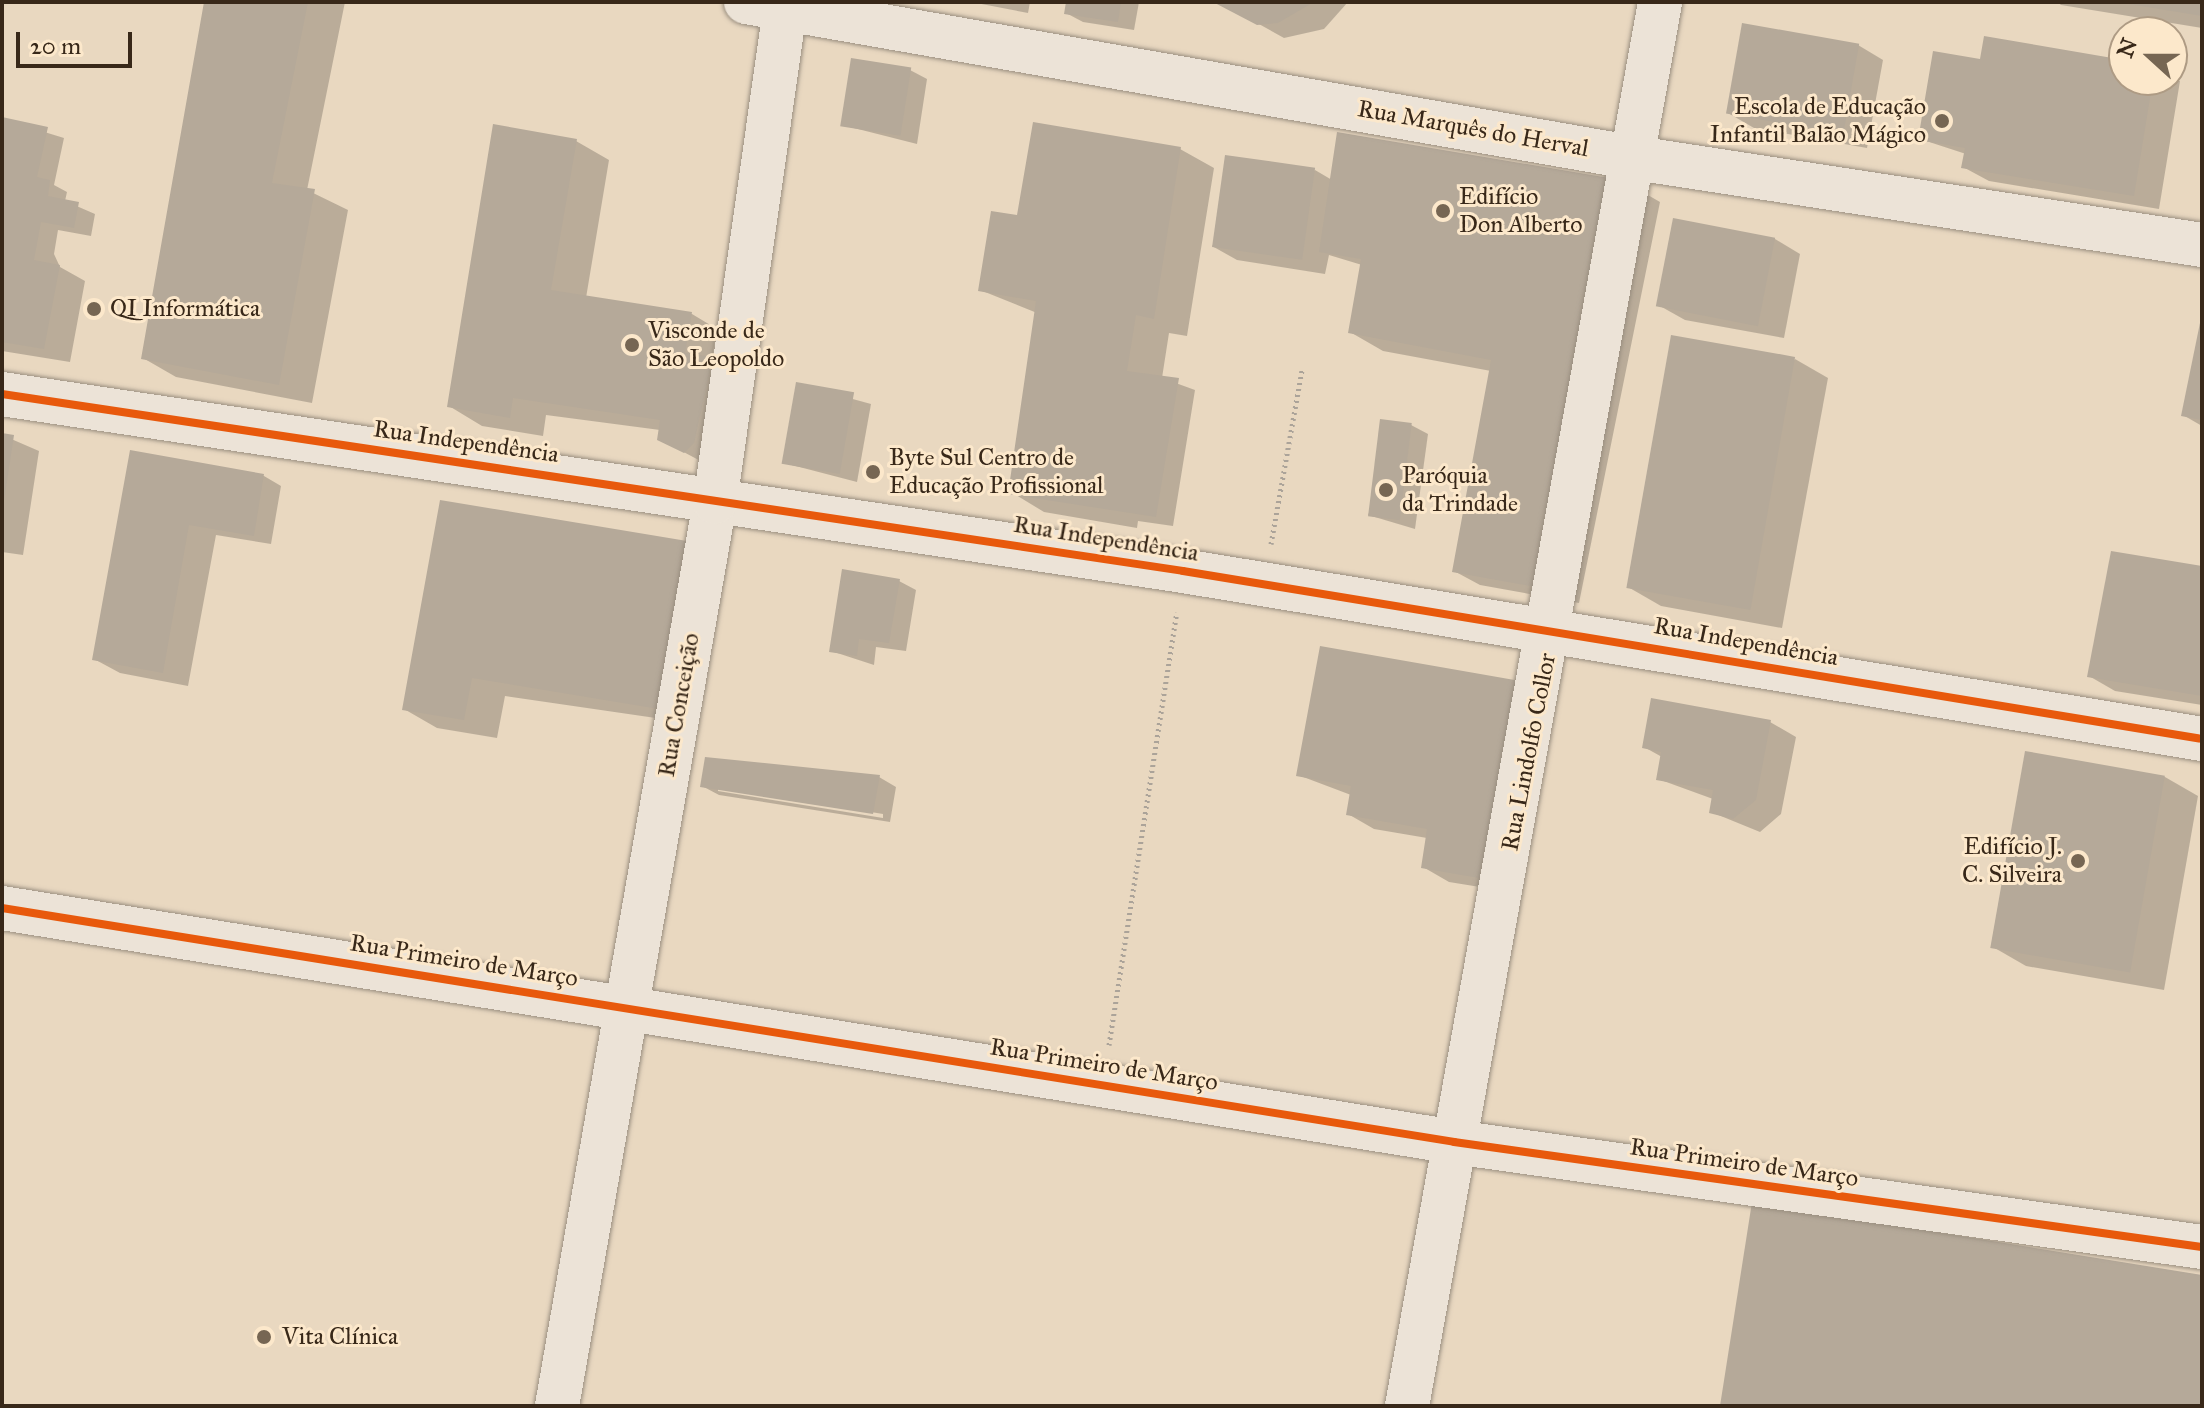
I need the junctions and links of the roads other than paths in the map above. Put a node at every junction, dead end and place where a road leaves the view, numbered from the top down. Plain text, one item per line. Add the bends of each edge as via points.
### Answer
1 (1660, 2) edge
2 (772, 4) edge
3 (1635, 158) junction
4 (2202, 245) edge
5 (2, 394) edge
6 (715, 502) junction
7 (1553, 630) junction
8 (2202, 739) edge
9 (2, 908) edge
10 (628, 1007) junction
11 (1454, 1142) junction
12 (2202, 1247) edge
13 (557, 1406) edge
14 (1407, 1406) edge

1 - 3 street, Rua Lindolfo Collor
2 - 3 street, Rua Marquês do Herval
2 - 6 street, Rua Conceição
3 - 4 street, Rua Marquês do Herval
3 - 7 street, Rua Lindolfo Collor
5 - 6 street, Rua Independência
6 - 7 street, Rua Independência
6 - 10 street, Rua Conceição
7 - 8 street, Rua Independência
7 - 11 street, Rua Lindolfo Collor
9 - 10 street, Rua Primeiro de Março
10 - 11 street, Rua Primeiro de Março
10 - 13 street, Rua Conceição
11 - 12 street, Rua Primeiro de Março
11 - 14 street, Rua Lindolfo Collor

